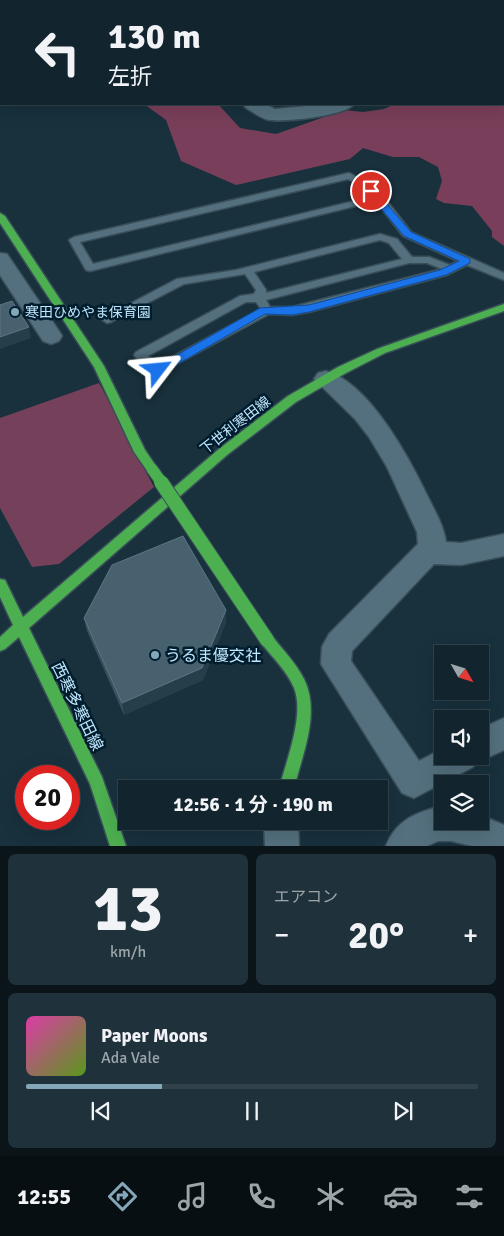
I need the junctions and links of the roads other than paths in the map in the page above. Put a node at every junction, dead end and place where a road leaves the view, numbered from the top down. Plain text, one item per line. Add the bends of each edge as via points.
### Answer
1 (254, 105) edge
2 (342, 105) edge
3 (378, 198) junction
4 (0, 216) edge
5 (409, 260) junction
6 (466, 261) junction
7 (450, 269) junction
8 (3, 270) edge
9 (248, 271) junction
10 (504, 276) edge
11 (259, 298) junction
12 (504, 307) edge
13 (268, 310) junction
14 (107, 319) dead end
15 (51, 336) dead end
16 (326, 379) junction
17 (504, 545) edge
18 (428, 552) junction
19 (0, 584) edge
20 (20, 626) junction
21 (0, 644) edge
22 (504, 733) edge
23 (489, 741) edge
24 (445, 765) edge
25 (288, 780) edge
26 (281, 830) edge
27 (504, 844) edge
28 (118, 846) edge
29 (282, 846) edge
30 (403, 846) edge

1 - 2 street via 272,115 328,110
3 - 3 lane via 364,184 349,176 74,240 90,268
3 - 6 lane via 407,234
4 - 25 street, bridge via 98,366 140,452 298,683 303,696 303,715
5 - 7 lane via 429,260
5 - 9 lane via 393,241 380,237
5 - 11 lane
6 - 7 lane
6 - 10 lane
7 - 13 lane via 309,308
8 - 15 street
9 - 11 lane via 261,290
9 - 14 lane via 181,281
11 - 13 lane
11 - 13 lane via 244,298 140,355 158,370
12 - 16 street, 下世利寒田線 via 403,343
16 - 18 street via 370,418 394,452 431,532 432,547
16 - 20 street, 下世利寒田線 via 246,433
17 - 18 street via 461,554
18 - 24 street via 340,643 336,664 414,782
19 - 20 street, 西寒多寒田線
20 - 21 street, 下世利寒田線
20 - 28 street, 西寒多寒田線 via 97,782
22 - 23 street
26 - 29 street
27 - 30 street via 471,826 435,824 416,832

